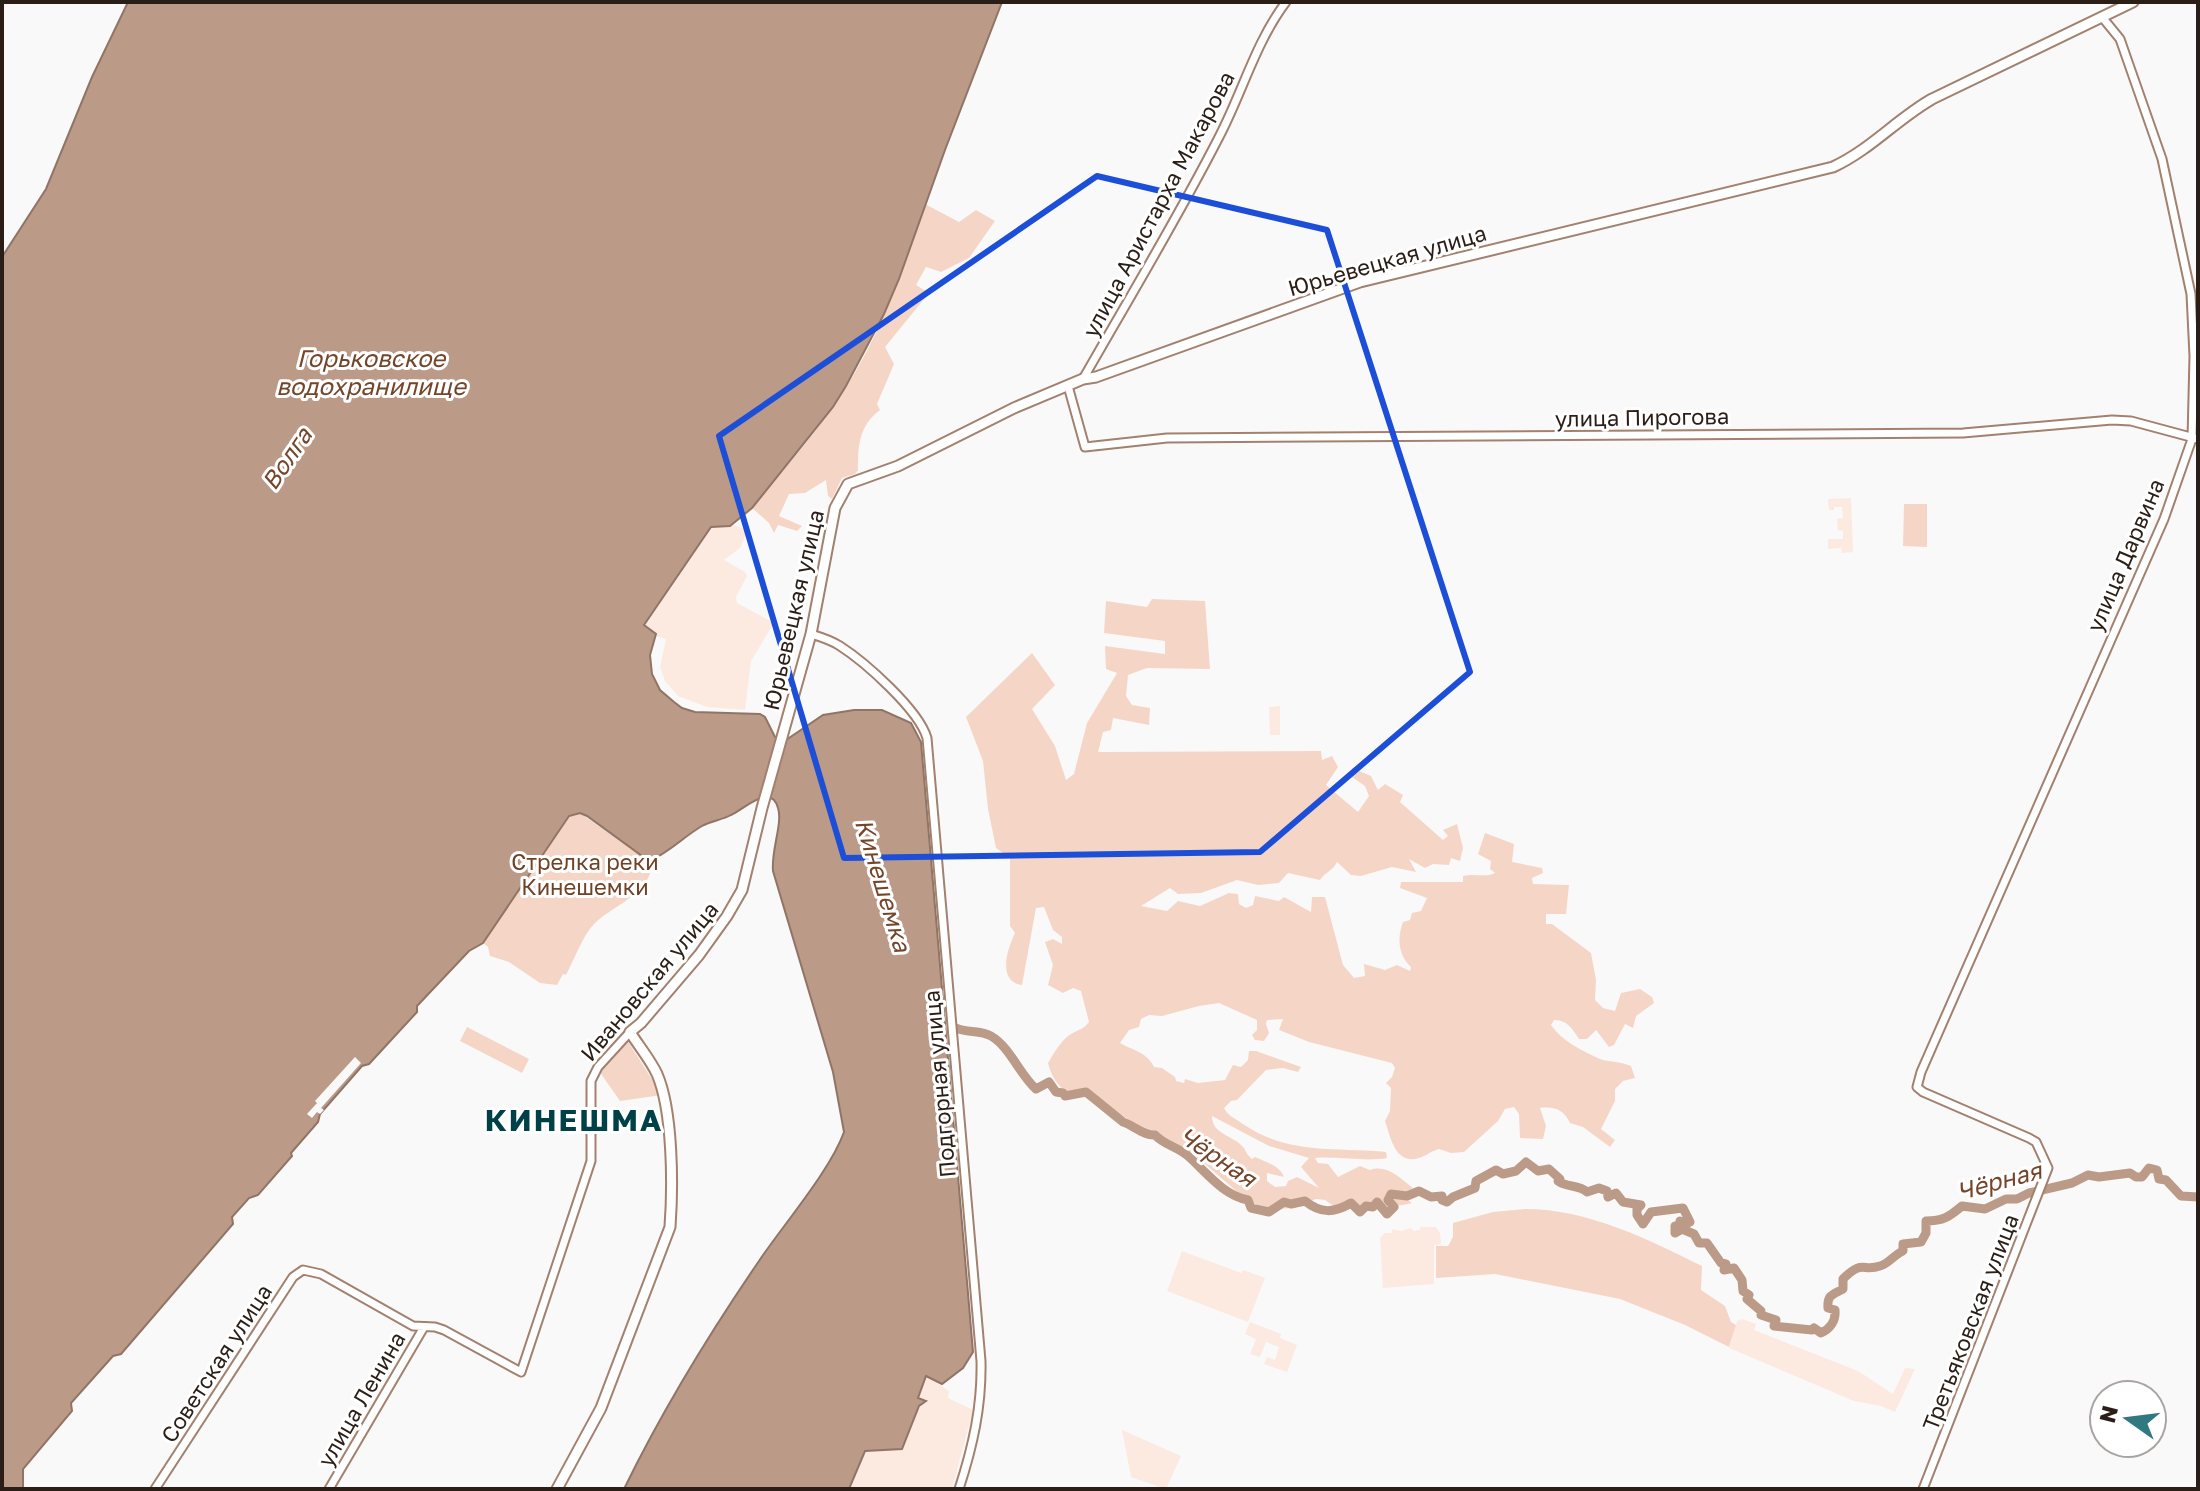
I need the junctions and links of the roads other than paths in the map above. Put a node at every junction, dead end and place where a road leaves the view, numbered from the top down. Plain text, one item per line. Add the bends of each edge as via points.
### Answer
1 (1286, 2) edge
2 (2133, 2) edge
3 (2102, 17) junction
4 (1083, 379) junction
5 (1068, 386) junction
6 (2195, 439) edge
7 (811, 634) junction
8 (762, 808) joint
9 (630, 1032) junction
10 (2048, 1170) joint
11 (424, 1327) junction
12 (155, 1489) edge
13 (329, 1489) edge
14 (557, 1489) edge
15 (959, 1489) edge
16 (1923, 1489) edge

1 - 4 street, улица Аристарха Макарова via 1265,35 1219,138
2 - 3 main road, Юрьевецкая улица
3 - 4 main road, Юрьевецкая улица via 1932,99 1833,167 1360,282
3 - 6 street, улица Дарвина via 2120,39 2179,226 2191,294
4 - 5 main road, Юрьевецкая улица
5 - 6 street, улица Пирогова via 1085,447 1167,438 1963,433 2112,420
5 - 7 main road, Юрьевецкая улица via 848,484 835,508
6 - 10 street, улица Дарвина via 1917,1087 2036,1142
7 - 8 main road, Юрьевецкая улица
7 - 15 street, Подгорная улица via 841,646 871,671 915,715 927,738 981,1361 978,1424
8 - 9 main road, Ивановская улица via 735,905 699,955
9 - 11 street, Ивановская улица via 598,1067 590,1085 591,1161 521,1372 444,1330
9 - 14 main road via 657,1074 665,1105 670,1227 601,1408
10 - 16 street, Третьяковская улица
11 - 12 street, Советская улица via 408,1324 315,1271 303,1270 293,1277
11 - 13 street, улица Ленина

